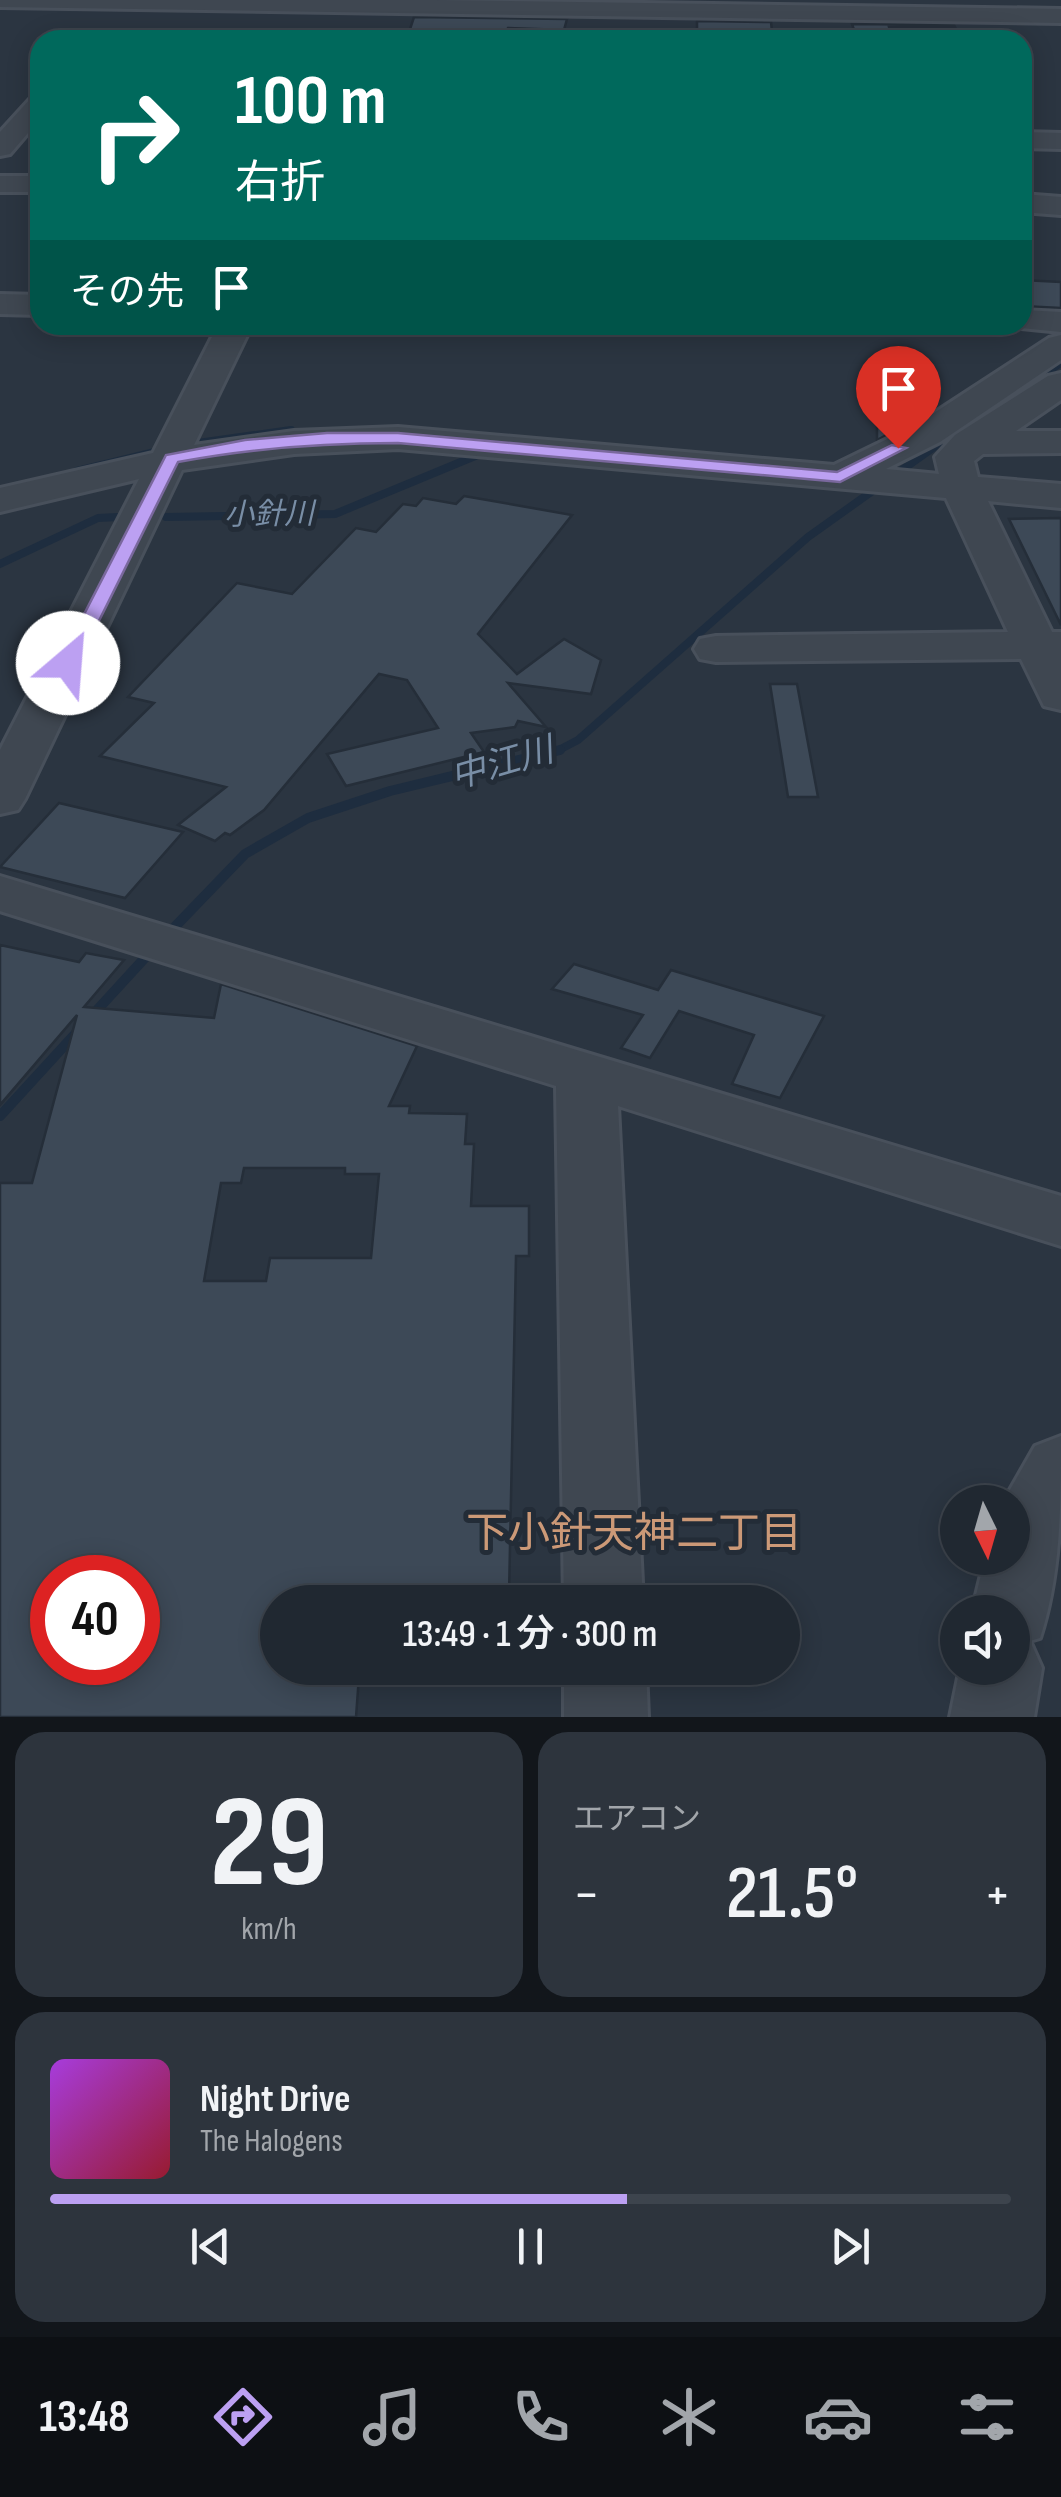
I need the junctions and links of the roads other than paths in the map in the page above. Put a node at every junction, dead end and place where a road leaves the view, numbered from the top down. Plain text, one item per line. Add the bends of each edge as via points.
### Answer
1 (0, 0) edge
2 (132, 1) edge
3 (430, 4) edge
4 (903, 7) edge
5 (382, 10) edge
6 (646, 10) junction
7 (1061, 16) edge
8 (108, 28) dead end
9 (645, 30) edge
10 (26, 117) edge
11 (1032, 140) edge
12 (1061, 141) edge
13 (0, 148) edge
14 (0, 184) edge
15 (30, 184) edge
16 (1032, 204) edge
17 (1061, 206) edge
18 (0, 304) edge
19 (30, 305) edge
20 (1032, 321) edge
21 (1061, 322) edge
22 (229, 335) edge
23 (1061, 346) edge
24 (1061, 384) edge
25 (953, 440) junction
26 (1061, 442) edge
27 (175, 451) junction
28 (846, 478) junction
29 (961, 487) junction
30 (1061, 496) edge
31 (0, 500) edge
32 (1050, 645) edge
33 (716, 649) dead end
34 (1061, 696) edge
35 (0, 799) edge
36 (0, 893) edge
37 (586, 1075) junction
38 (1061, 1221) edge
39 (1061, 1468) edge
40 (602, 1585) edge
41 (1016, 1595) edge
42 (605, 1685) edge
43 (999, 1685) edge
44 (606, 1717) edge
45 (992, 1717) edge

1 - 2 street
2 - 5 street
2 - 8 street
3 - 5 street
3 - 6 street
4 - 6 street
4 - 7 street
6 - 9 street
10 - 13 street
11 - 12 street
14 - 15 street
16 - 17 street
18 - 19 street
20 - 21 street
22 - 27 street
23 - 25 street
24 - 25 street
25 - 26 street
25 - 28 street
25 - 29 street
27 - 28 street via 398,438
27 - 31 street
27 - 35 street
28 - 29 street
29 - 30 street
29 - 32 street
32 - 33 street
32 - 34 street
36 - 37 street
37 - 38 street
37 - 40 street
39 - 41 street via 1030,1527
42 - 44 street
43 - 45 street

